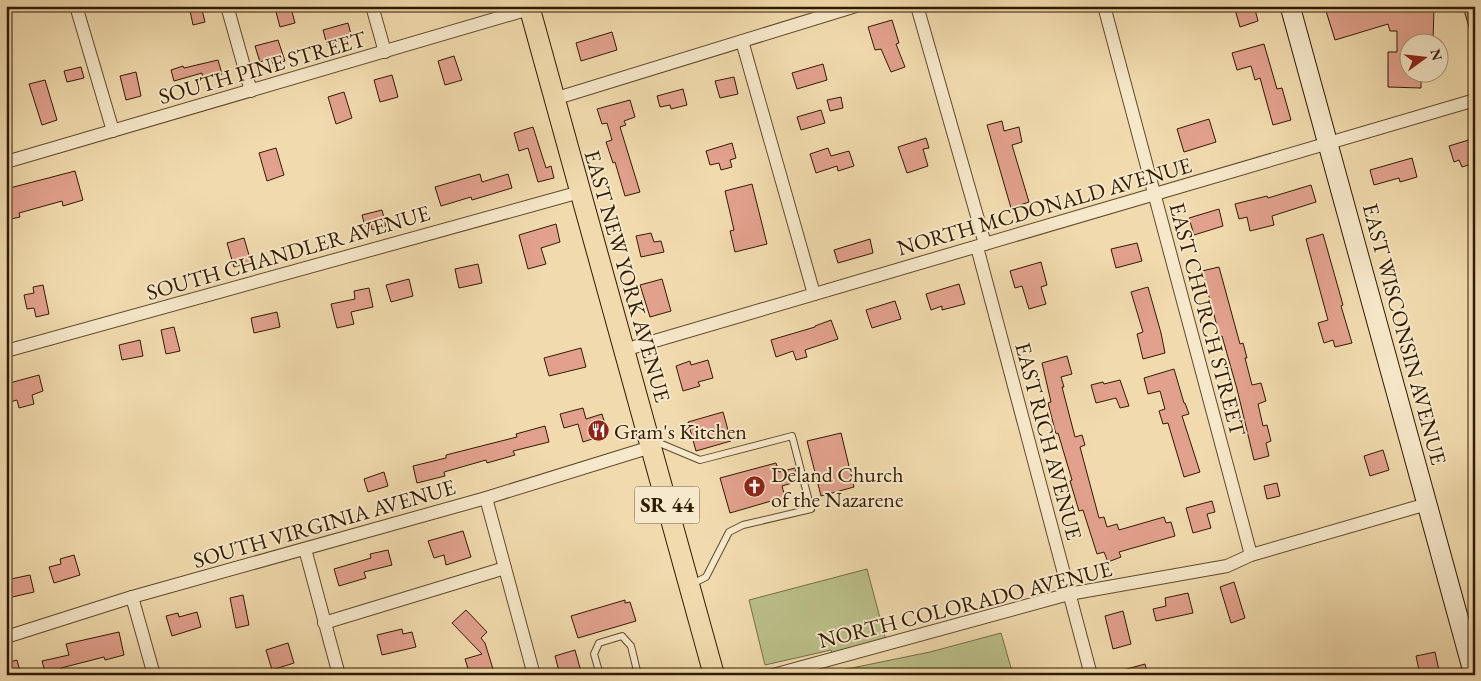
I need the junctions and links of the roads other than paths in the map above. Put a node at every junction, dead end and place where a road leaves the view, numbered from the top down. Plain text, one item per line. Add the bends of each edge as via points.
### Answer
1 (76, 6) edge
2 (227, 6) edge
3 (372, 6) edge
4 (856, 6) edge
5 (917, 6) edge
6 (1104, 6) edge
7 (1290, 6) edge
8 (529, 8) edge
9 (742, 41) junction
10 (384, 52) junction
11 (251, 91) junction
12 (554, 99) junction
13 (1475, 100) edge
14 (113, 131) junction
15 (1328, 143) junction
16 (6, 162) edge
17 (580, 192) junction
18 (1154, 195) junction
19 (981, 245) junction
20 (814, 294) junction
21 (624, 350) junction
22 (6, 351) edge
23 (650, 443) junction
24 (486, 498) junction
25 (1427, 504) junction
26 (305, 549) junction
27 (1251, 556) junction
28 (505, 568) junction
29 (689, 584) junction
30 (1069, 594) junction
31 (132, 598) junction
32 (324, 623) junction
33 (6, 637) edge
34 (154, 675) edge
35 (339, 675) edge
36 (534, 675) edge
37 (600, 675) edge
38 (638, 675) edge
39 (714, 675) edge
40 (773, 675) edge
41 (1091, 675) edge
42 (1474, 675) edge

1 - 14 street
2 - 11 street
3 - 10 street
4 - 9 street
5 - 19 street, EAST RICH AVENUE
6 - 18 street, EAST CHURCH STREET
7 - 15 street, EAST WISCONSIN AVENUE
8 - 10 street, SOUTH PINE STREET
8 - 12 main road, EAST NEW YORK AVENUE / SR 44
9 - 12 street
9 - 20 street
10 - 11 street, SOUTH PINE STREET
11 - 14 street, SOUTH PINE STREET
12 - 17 main road, EAST NEW YORK AVENUE / SR 44
13 - 15 street, NORTH MCDONALD AVENUE
14 - 16 street, SOUTH PINE STREET
15 - 18 street, NORTH MCDONALD AVENUE
15 - 25 street, EAST WISCONSIN AVENUE
17 - 21 main road, EAST NEW YORK AVENUE / SR 44
17 - 22 street, SOUTH CHANDLER AVENUE
18 - 19 street, NORTH MCDONALD AVENUE
18 - 27 street, EAST CHURCH STREET
19 - 20 street, NORTH MCDONALD AVENUE
19 - 30 street, EAST RICH AVENUE
20 - 21 street, NORTH MCDONALD AVENUE
21 - 23 main road, EAST NEW YORK AVENUE / SR 44
23 - 24 street, SOUTH VIRGINIA AVENUE
23 - 29 main road, EAST NEW YORK AVENUE / SR 44
23 - 29 lane via 700,460 792,436 811,509 743,524 729,532 706,577
24 - 26 street, SOUTH VIRGINIA AVENUE
24 - 28 street
25 - 27 street, NORTH COLORADO AVENUE
25 - 42 street, EAST WISCONSIN AVENUE
26 - 31 street, SOUTH VIRGINIA AVENUE
26 - 32 street
27 - 30 street, NORTH COLORADO AVENUE via 1227,566
28 - 32 street
28 - 36 street
29 - 39 main road, EAST NEW YORK AVENUE / SR 44
30 - 40 street, NORTH COLORADO AVENUE
30 - 41 street, EAST RICH AVENUE
31 - 33 street, SOUTH VIRGINIA AVENUE
31 - 34 street
32 - 35 street
37 - 38 lane via 594,654 599,642 622,636 631,646

